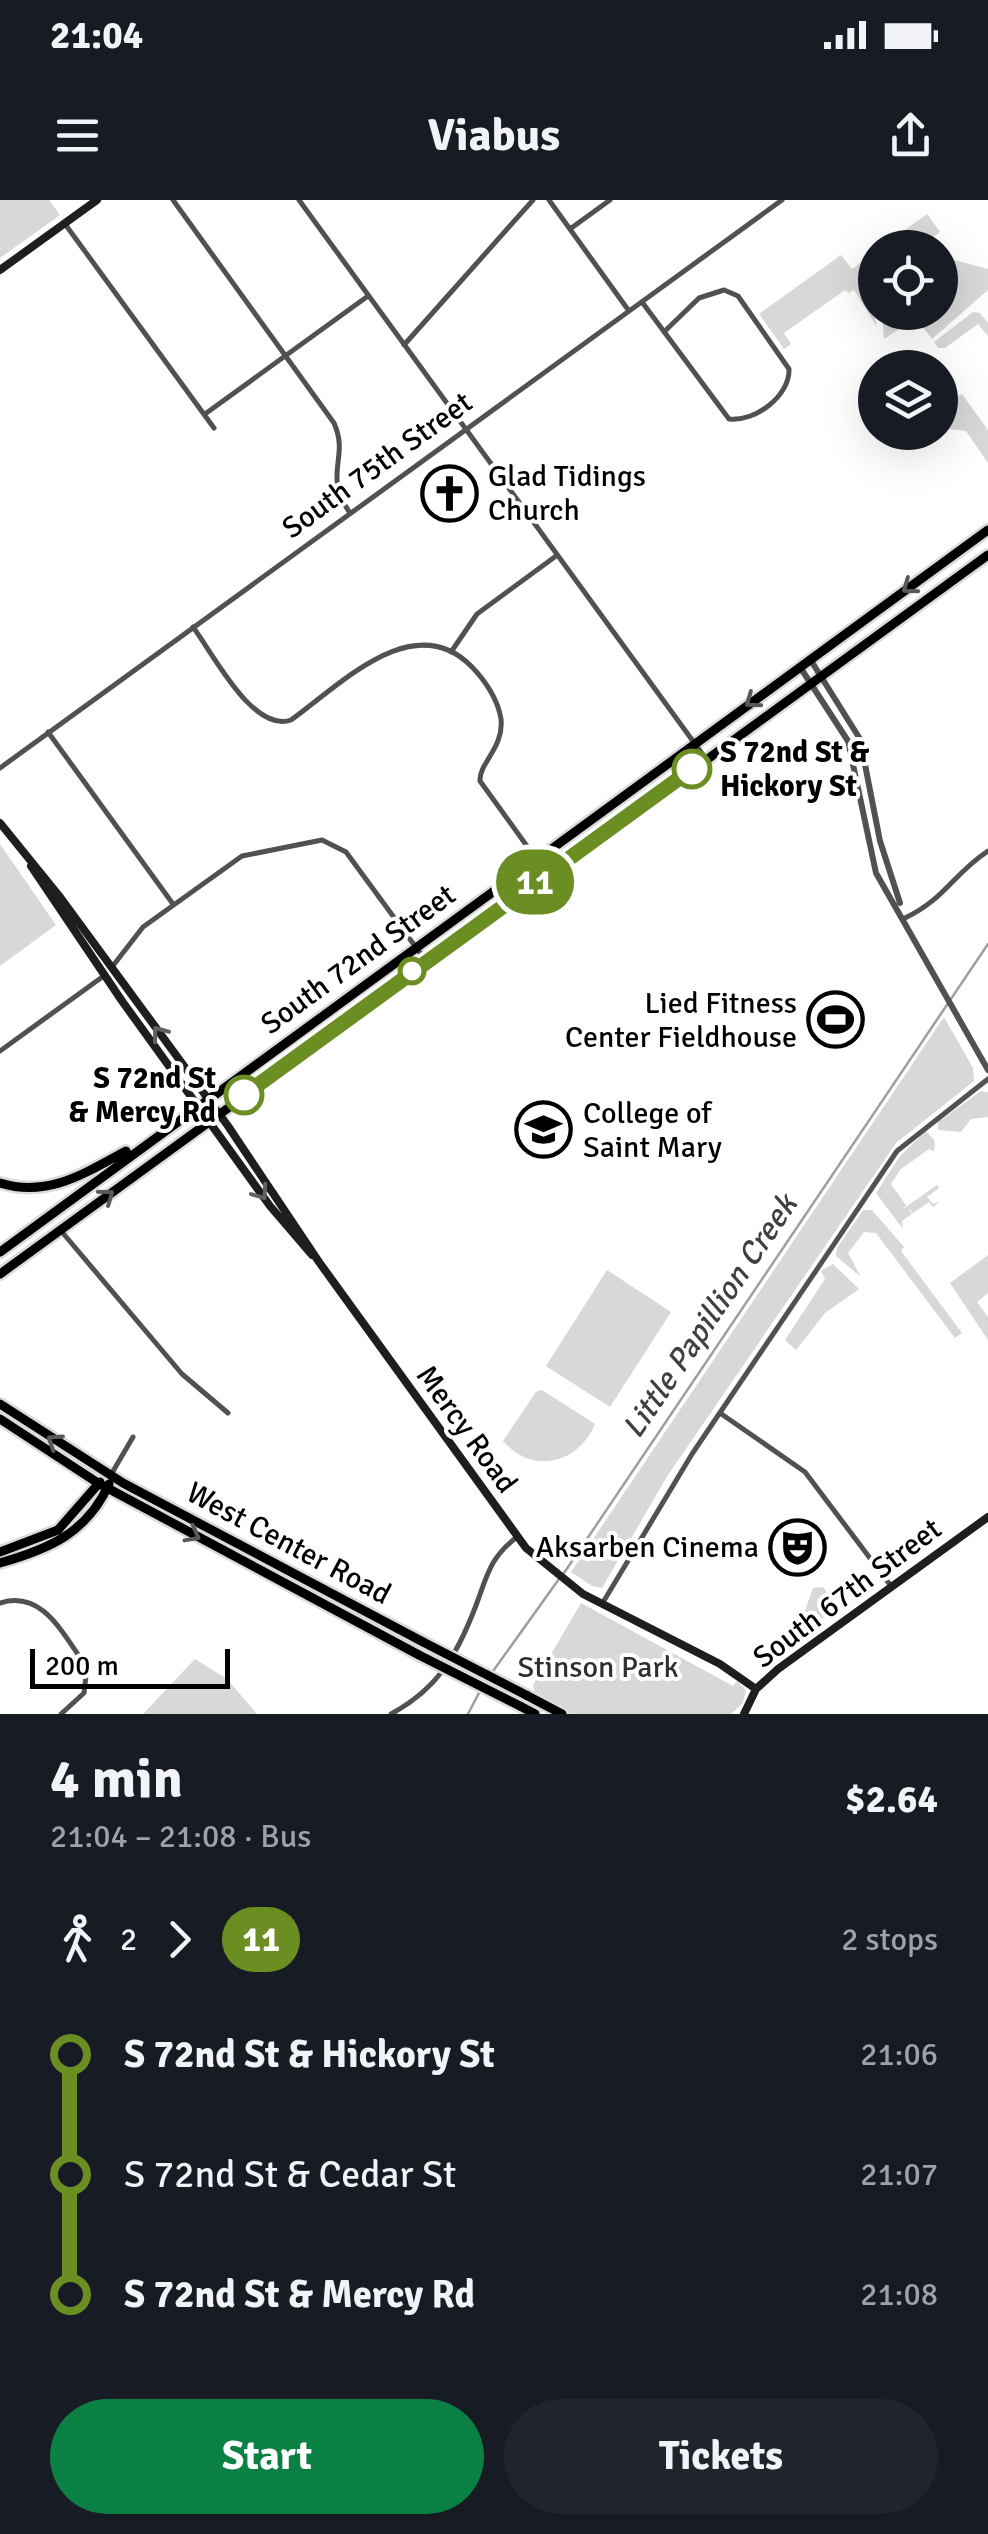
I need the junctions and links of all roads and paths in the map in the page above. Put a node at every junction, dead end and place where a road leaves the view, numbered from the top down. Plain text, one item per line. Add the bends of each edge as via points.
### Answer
1 (97, 200) edge
2 (173, 200) edge
3 (299, 200) edge
4 (533, 200) edge
5 (549, 200) edge
6 (610, 200) edge
7 (782, 200) edge
8 (65, 224) junction
9 (570, 229) junction
10 (0, 270) edge
11 (368, 296) junction
12 (642, 302) junction
13 (629, 311) junction
14 (664, 332) junction
15 (404, 345) junction
16 (286, 355) junction
17 (204, 414) junction
18 (214, 428) dead end
19 (465, 430) junction
20 (350, 513) junction
21 (988, 530) edge
22 (556, 556) junction
23 (988, 556) edge
24 (193, 627) junction
25 (451, 652) junction
26 (810, 660) junction
27 (800, 667) junction
28 (821, 677) junction
29 (811, 684) junction
30 (48, 732) junction
31 (695, 743) junction
32 (706, 759) junction
33 (0, 768) edge
34 (0, 823) edge
35 (988, 851) edge
36 (537, 860) junction
37 (174, 905) junction
38 (906, 918) junction
39 (416, 948) junction
40 (426, 961) junction
41 (108, 971) junction
42 (0, 1051) edge
43 (988, 1070) edge
44 (988, 1079) edge
45 (207, 1098) junction
46 (198, 1105) junction
47 (219, 1114) junction
48 (209, 1120) junction
49 (155, 1136) junction
50 (0, 1183) edge
51 (60, 1230) junction
52 (0, 1252) edge
53 (318, 1262) junction
54 (0, 1275) edge
55 (0, 1404) edge
56 (228, 1413) dead end
57 (720, 1413) junction
58 (0, 1420) edge
59 (134, 1438) dead end
60 (110, 1476) junction
61 (103, 1486) junction
62 (988, 1517) edge
63 (518, 1537) junction
64 (0, 1552) edge
65 (0, 1564) edge
66 (891, 1587) junction
67 (0, 1603) edge
68 (601, 1604) junction
69 (756, 1689) junction
70 (61, 1714) edge
71 (391, 1714) edge
72 (535, 1714) edge
73 (562, 1714) edge
74 (744, 1714) edge

1 - 8 main road
2 - 16 street
3 - 11 street
4 - 15 street
5 - 9 street
6 - 9 street
7 - 12 street, South 75th Street
8 - 10 main road
8 - 17 street
9 - 13 street
11 - 15 street
11 - 16 street
12 - 13 street, South 75th Street
12 - 14 street
13 - 19 street, South 75th Street
14 - 14 street via 728,419 757,412 785,391 789,369 738,296 711,291
15 - 19 street
16 - 17 street
16 - 20 street via 336,427 334,488
17 - 18 street
19 - 20 street, South 75th Street
19 - 22 street
20 - 24 street, South 75th Street
21 -> 26 main road, South 72nd Street
22 - 25 street via 477,614
22 - 31 street
23 - 28 main road, South 72nd Street
24 - 25 street via 255,712 272,722 291,720 396,648 424,644
24 - 30 street, South 75th Street
25 - 36 street via 474,670 500,716 497,749 478,778
26 - 27 main road, South 72nd Street
26 - 28 street
27 - 29 street
27 -> 31 main road, South 72nd Street
28 - 29 main road, South 72nd Street
28 - 38 street via 857,730 883,852
29 - 32 main road, South 72nd Street
29 - 38 street via 848,741 870,857
30 - 33 street, South 75th Street
30 - 37 street
31 - 32 street
31 - 36 main road, South 72nd Street
32 - 40 main road, South 72nd Street
34 - 41 main road, Mercy Road
35 - 38 street via 933,905
36 - 39 main road, South 72nd Street
37 - 39 street via 245,854 332,842
37 - 41 street via 135,934
38 - 43 street
39 - 40 street
39 - 45 main road, South 72nd Street
40 - 47 main road, South 72nd Street
41 - 42 street
45 -> 41 main road, Mercy Road
41 - 46 main road, Mercy Road
44 - 57 street via 897,1151
45 - 46 main road, South 72nd Street
45 - 47 main road, Mercy Road
46 - 48 main road, Mercy Road
46 - 49 main road, South 72nd Street
47 - 48 main road, South 72nd Street
47 - 53 main road, Mercy Road
51 -> 48 main road, South 72nd Street
48 -> 53 main road, Mercy Road
49 - 50 main road via 64,1183
49 - 52 main road, South 72nd Street
51 - 54 main road, South 72nd Street
51 - 56 street via 182,1374
53 - 63 main road, Mercy Road
60 -> 55 main road, West Center Road
57 - 66 street via 805,1472
57 - 68 street
58 - 61 main road, West Center Road
59 - 60 street
60 - 61 main road
60 - 73 main road, West Center Road, bridge
61 - 64 main road via 53,1532
61 - 65 main road via 90,1516 65,1539
61 -> 72 main road, West Center Road, bridge
62 - 66 main road, South 67th Street
63 - 68 main road, Mercy Road via 538,1560
63 - 71 street via 488,1566 472,1615 436,1682
66 - 69 main road, South 67th Street
67 - 70 street via 30,1600 44,1610 86,1667 84,1694
68 - 69 main road, Mercy Road
69 - 74 main road, South 67th Street

